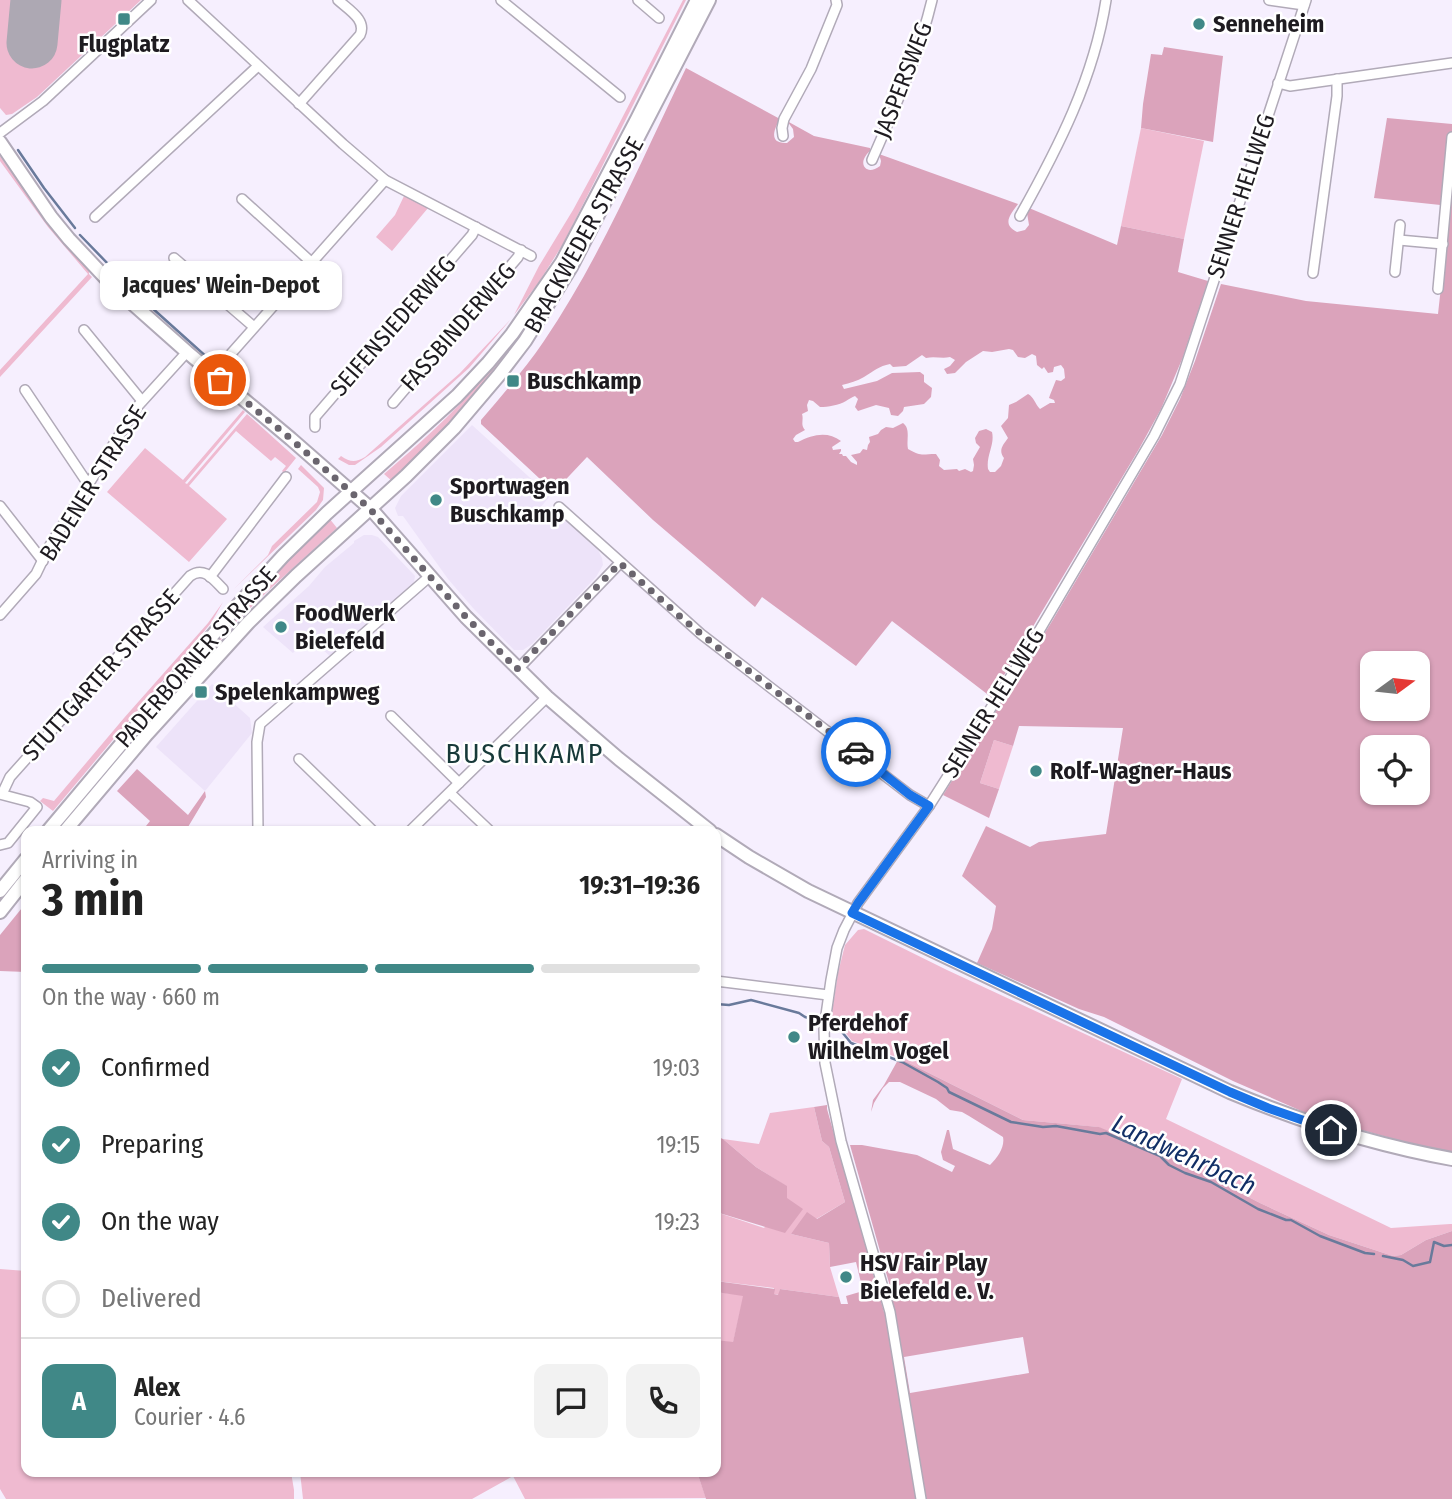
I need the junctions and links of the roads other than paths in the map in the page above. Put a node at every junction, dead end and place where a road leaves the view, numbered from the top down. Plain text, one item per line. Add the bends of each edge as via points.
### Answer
1 (152, 0) edge
2 (188, 0) edge
3 (338, 0) edge
4 (501, 0) edge
5 (638, 0) edge
6 (697, 0) edge
7 (709, 0) edge
8 (836, 0) edge
9 (932, 0) edge
10 (1106, 0) edge
11 (1269, 0) edge
12 (1305, 2) edge
13 (659, 18) dead end
14 (1452, 63) edge
15 (258, 66) junction
16 (1337, 79) junction
17 (1278, 83) junction
18 (620, 97) dead end
19 (299, 104) junction
20 (0, 133) edge
21 (783, 136) dead end
22 (1452, 137) edge
23 (0, 142) edge
24 (872, 159) dead end
25 (385, 180) junction
26 (242, 199) dead end
27 (1020, 216) dead end
28 (95, 217) dead end
29 (1400, 225) dead end
30 (476, 227) junction
31 (1399, 240) junction
32 (1443, 244) junction
33 (521, 250) junction
34 (531, 256) dead end
35 (174, 258) dead end
36 (311, 262) junction
37 (1395, 272) dead end
38 (1313, 273) dead end
39 (1438, 289) dead end
40 (254, 327) junction
41 (84, 330) dead end
42 (187, 352) junction
43 (213, 374) junction
44 (25, 390) dead end
45 (142, 401) junction
46 (393, 403) dead end
47 (315, 427) dead end
48 (286, 477) dead end
49 (88, 484) junction
50 (352, 492) junction
51 (0, 506) edge
52 (559, 507) dead end
53 (370, 509) junction
54 (43, 561) junction
55 (620, 563) junction
56 (210, 577) junction
57 (429, 577) junction
58 (223, 589) dead end
59 (0, 615) edge
60 (517, 669) junction
61 (547, 697) junction
62 (391, 716) dead end
63 (299, 759) dead end
64 (459, 783) junction
65 (450, 793) junction
66 (1, 794) edge
67 (929, 806) junction
68 (21, 826) edge
69 (21, 826) edge
70 (52, 826) edge
71 (69, 826) edge
72 (258, 826) edge
73 (368, 826) edge
74 (415, 826) edge
75 (485, 826) edge
76 (703, 826) edge
77 (721, 838) edge
78 (0, 845) edge
79 (21, 865) edge
80 (21, 885) edge
81 (0, 891) edge
82 (0, 912) edge
83 (852, 913) junction
84 (721, 982) edge
85 (828, 995) junction
86 (1452, 1159) edge
87 (921, 1499) edge

1 - 20 street via 43,101
2 - 15 street, FASSBINDERWEG
3 - 19 street via 361,22 363,30
4 - 18 street
5 - 13 street
6 - 50 main road, BRACKWEDER STRASSE via 547,285 473,379
7 - 53 main road, BRACKWEDER STRASSE via 571,267 525,341 454,428
8 - 21 street via 811,69 784,119
9 - 24 street, JASPERSWEG via 922,40
10 - 27 street via 1077,101
11 - 12 street
12 - 17 street, SENNER HELLWEG
14 - 16 street, SENNER HELLWEG
15 - 19 street, FASSBINDERWEG
15 - 28 street
16 - 17 street, SENNER HELLWEG via 1290,86
16 - 38 street
17 - 67 street, SENNER HELLWEG via 1180,384 1032,643
19 - 25 street, FASSBINDERWEG
22 - 32 street
23 - 42 main road via 69,239 115,288
25 - 30 street, FASSBINDERWEG
25 - 36 street
26 - 36 street
29 - 31 street
30 - 33 street, FASSBINDERWEG
30 - 47 street, SEIFENSIEDERWEG via 315,416
31 - 32 street
31 - 37 street
32 - 39 street
33 - 34 street, FASSBINDERWEG
33 - 46 street, FASSBINDERWEG
35 - 40 street
36 - 40 street
40 - 43 street
41 - 45 street
42 - 43 main road
42 - 45 street, BADENER STRASSE
43 - 50 main road
44 - 49 street
45 - 49 street, BADENER STRASSE
48 - 56 street, STUTTGARTER STRASSE
49 - 54 street, BADENER STRASSE
50 - 53 main road
50 - 70 main road, PADERBORNER STRASSE via 239,604
51 - 54 street
52 - 55 street
53 - 57 main road
53 - 71 main road, PADERBORNER STRASSE via 248,623
54 - 59 street, BADENER STRASSE
55 - 60 street
55 - 67 street via 721,650
56 - 58 street, STUTTGARTER STRASSE
56 - 66 street, STUTTGARTER STRASSE via 201,572 190,576 10,777
57 - 60 main road
57 - 72 street via 260,724
60 - 61 main road
61 - 64 street
61 - 76 main road
62 - 64 street
63 - 73 street
64 - 65 street
65 - 74 street
65 - 75 street
66 - 68 street via 37,807
67 - 83 street, SENNER HELLWEG
69 - 78 street
77 - 83 main road
79 - 81 main road
80 - 82 main road
83 - 85 street, SENNER HELLWEG via 837,948
83 - 86 main road via 1268,1108 1367,1140
84 - 85 street
85 - 87 street, SENNER HELLWEG via 823,1041 827,1073 841,1142 890,1312

